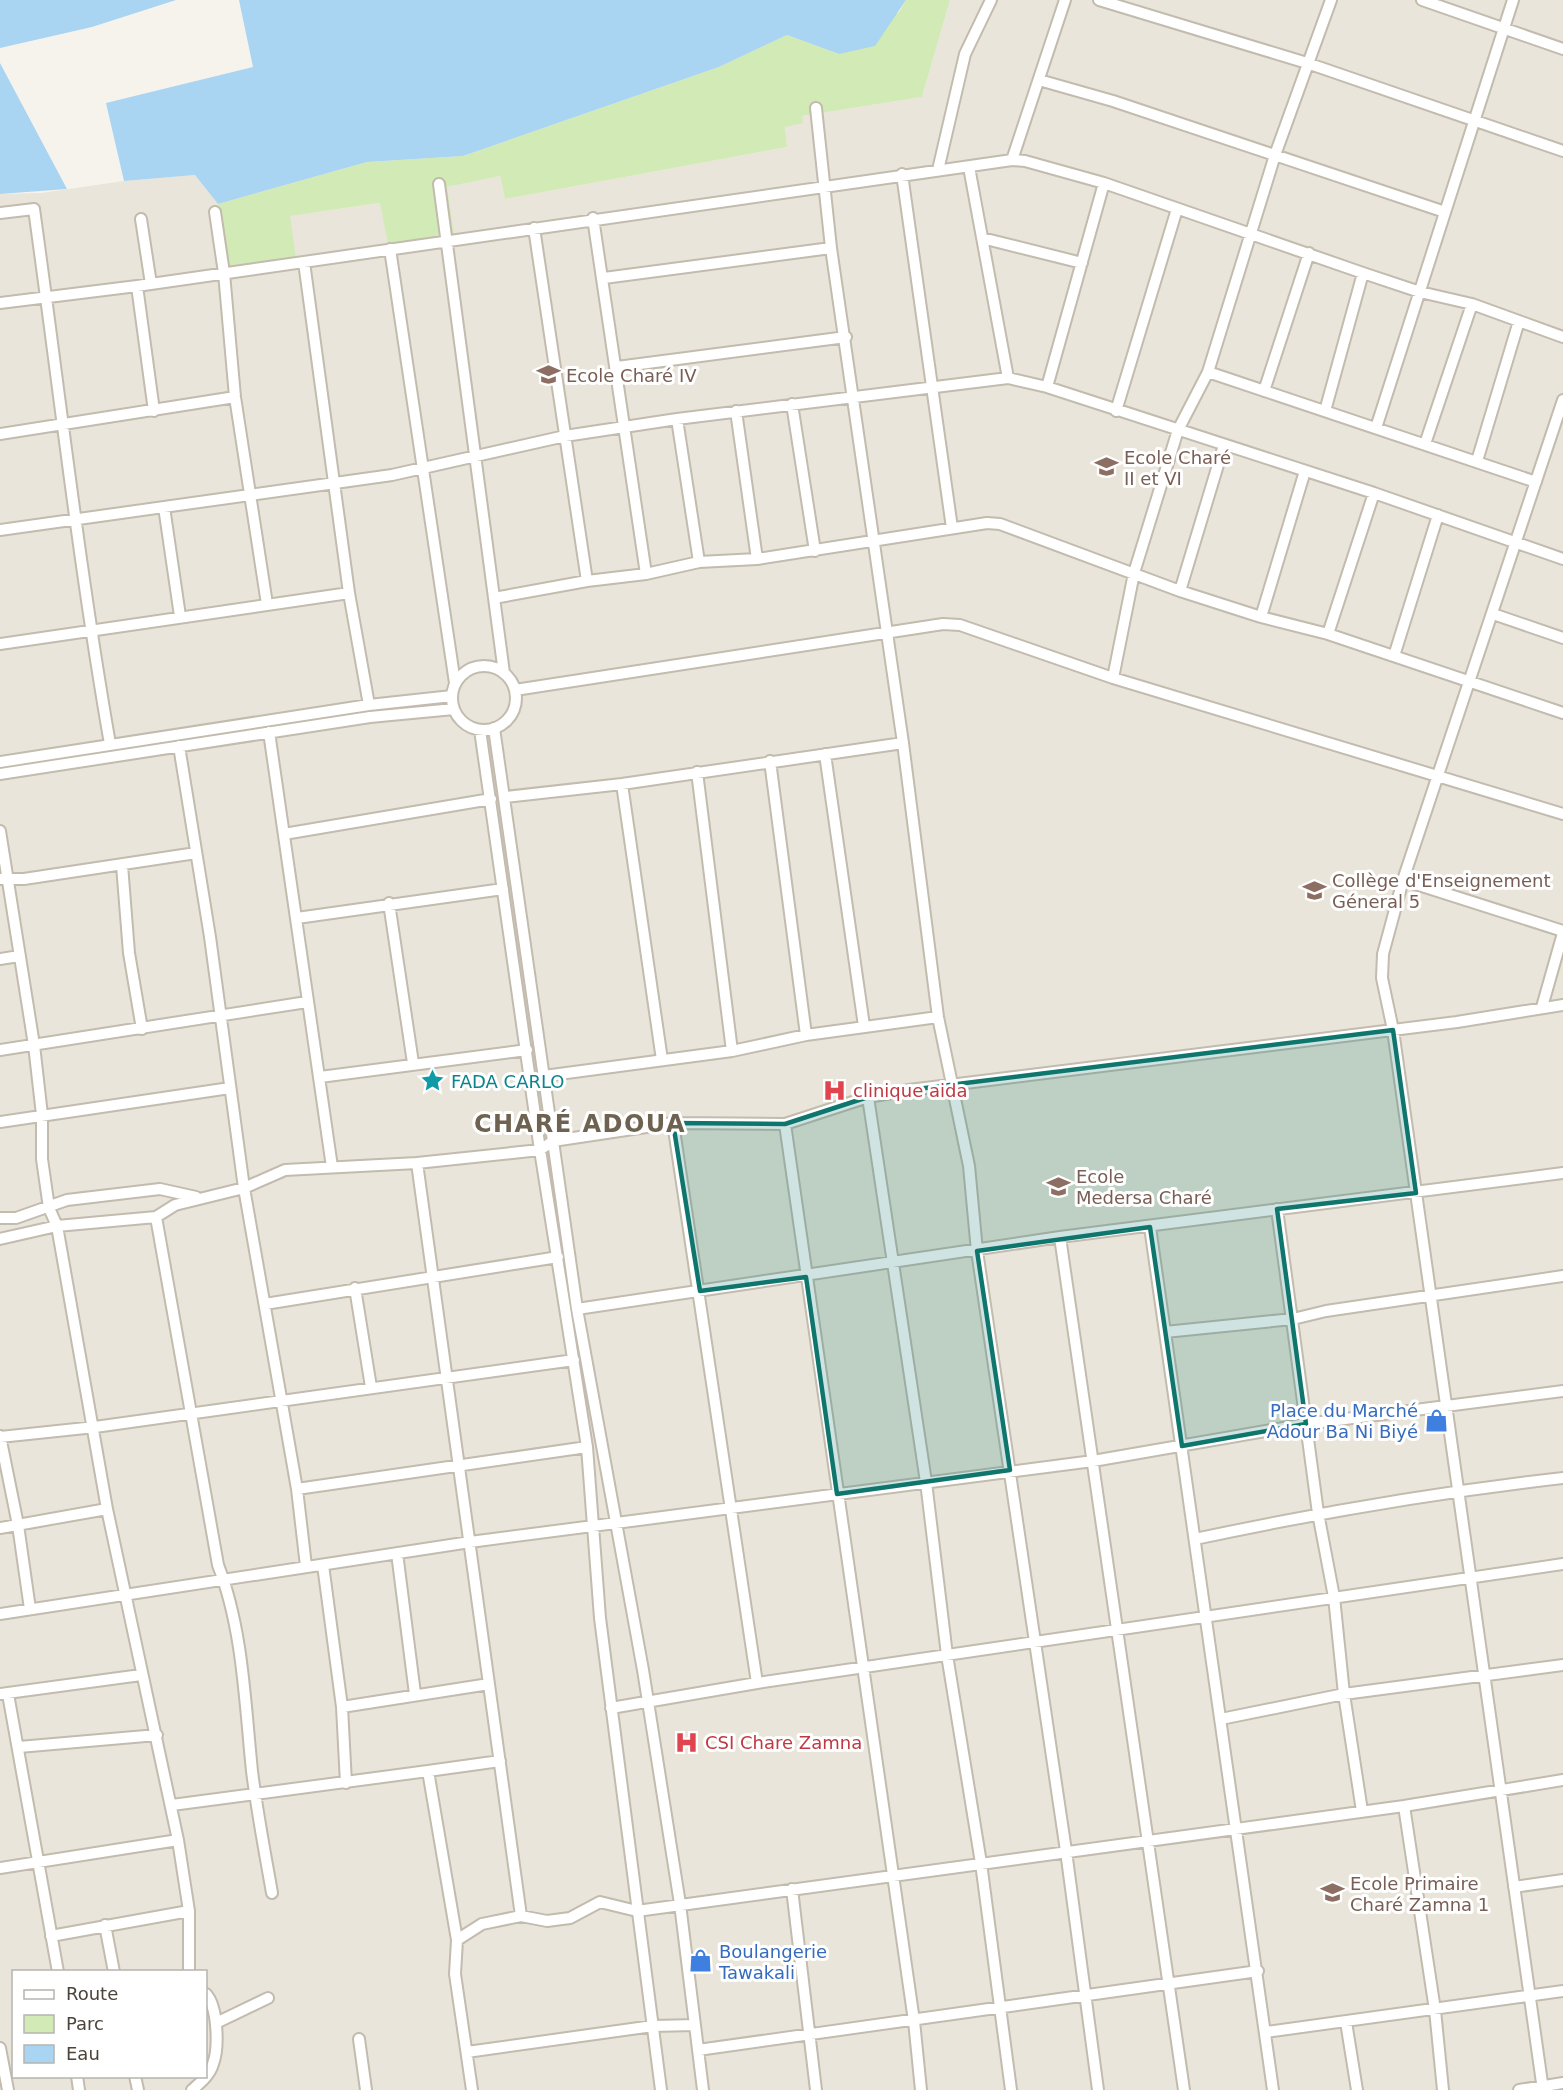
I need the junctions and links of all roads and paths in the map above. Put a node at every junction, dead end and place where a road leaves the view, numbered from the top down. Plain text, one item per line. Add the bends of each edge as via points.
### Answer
1 (990, 0) edge
2 (1065, 0) edge
3 (1099, 0) edge
4 (1331, 0) edge
5 (1424, 0) edge
6 (1513, 0) edge
7 (1503, 28) junction
8 (1563, 49) edge
9 (1307, 63) junction
10 (1039, 80) junction
11 (816, 108) dead end
12 (1473, 121) junction
13 (1563, 151) edge
14 (1275, 155) junction
15 (1012, 160) junction
16 (969, 167) junction
17 (938, 170) junction
18 (902, 174) junction
19 (1104, 183) junction
20 (440, 184) dead end
21 (823, 186) junction
22 (1177, 208) junction
23 (215, 212) dead end
24 (1445, 212) junction
25 (0, 213) edge
26 (593, 218) junction
27 (141, 219) dead end
28 (534, 228) junction
29 (1251, 234) junction
30 (982, 238) junction
31 (447, 240) junction
32 (831, 248) junction
33 (390, 249) junction
34 (1309, 253) junction
35 (304, 262) junction
36 (1082, 263) junction
37 (224, 273) junction
38 (1362, 273) junction
39 (603, 278) junction
40 (151, 284) junction
41 (138, 286) junction
42 (1420, 292) junction
43 (47, 297) junction
44 (0, 303) edge
45 (1472, 304) junction
46 (1519, 321) junction
47 (846, 337) junction
48 (1563, 337) edge
49 (617, 367) junction
50 (1208, 372) junction
51 (1008, 378) junction
52 (931, 386) junction
53 (1047, 387) junction
54 (1264, 391) junction
55 (854, 395) junction
56 (235, 397) junction
57 (1563, 400) edge
58 (792, 404) junction
59 (154, 411) junction
60 (736, 411) junction
61 (1116, 411) junction
62 (1324, 411) junction
63 (677, 419) junction
64 (64, 424) junction
65 (626, 426) junction
66 (1376, 428) junction
67 (1178, 430) junction
68 (0, 434) edge
69 (565, 436) junction
70 (1425, 444) junction
71 (1224, 445) junction
72 (476, 454) junction
73 (1477, 461) junction
74 (423, 468) junction
75 (1305, 471) junction
76 (335, 482) junction
77 (1536, 482) junction
78 (1374, 493) junction
79 (249, 495) junction
80 (164, 507) junction
81 (1438, 515) junction
82 (74, 518) junction
83 (952, 528) junction
84 (0, 530) edge
85 (873, 543) junction
86 (1516, 544) junction
87 (814, 551) junction
88 (757, 559) junction
89 (1563, 559) edge
90 (699, 562) junction
91 (1134, 573) junction
92 (646, 574) junction
93 (587, 581) junction
94 (1180, 591) junction
95 (349, 593) junction
96 (494, 598) junction
97 (267, 604) junction
98 (1493, 614) junction
99 (180, 616) junction
100 (1261, 617) junction
101 (90, 630) junction
102 (885, 634) junction
103 (1328, 634) junction
104 (1563, 638) edge
105 (0, 644) edge
106 (1394, 656) junction
107 (504, 673) junction
108 (1113, 678) junction
109 (1471, 681) junction
110 (455, 683) junction
111 (515, 690) junction
112 (452, 696) junction
113 (369, 705) junction
114 (454, 709) junction
115 (1563, 713) edge
116 (494, 728) junction
117 (480, 730) junction
118 (269, 732) junction
119 (903, 743) junction
120 (110, 744) junction
121 (179, 746) junction
122 (825, 754) junction
123 (0, 762) edge
124 (770, 762) junction
125 (698, 772) junction
126 (0, 774) edge
127 (1439, 777) junction
128 (622, 784) junction
129 (505, 797) junction
130 (491, 799) junction
131 (1563, 814) edge
132 (0, 831) edge
133 (284, 834) junction
134 (196, 853) junction
135 (122, 865) junction
136 (3, 879) edge
137 (1403, 880) junction
138 (503, 889) junction
139 (388, 903) junction
140 (297, 918) junction
141 (1563, 932) edge
142 (19, 956) junction
143 (0, 958) edge
144 (307, 1002) junction
145 (1542, 1007) junction
146 (1563, 1007) edge
147 (220, 1017) junction
148 (938, 1017) junction
149 (864, 1026) junction
150 (142, 1029) junction
151 (1393, 1030) junction
152 (806, 1035) junction
153 (34, 1045) junction
154 (0, 1050) edge
155 (527, 1050) junction
156 (732, 1051) junction
157 (662, 1060) junction
158 (413, 1063) junction
159 (544, 1076) junction
160 (320, 1077) junction
161 (952, 1086) junction
162 (230, 1088) junction
163 (868, 1097) junction
164 (42, 1115) junction
165 (0, 1122) edge
166 (673, 1123) junction
167 (785, 1124) junction
168 (554, 1141) junction
169 (540, 1150) junction
170 (417, 1163) junction
171 (332, 1167) junction
172 (1563, 1173) edge
173 (244, 1188) junction
174 (1416, 1193) junction
175 (197, 1197) junction
176 (49, 1208) junction
177 (1277, 1209) junction
178 (156, 1217) junction
179 (0, 1218) edge
180 (57, 1226) junction
181 (1150, 1227) junction
182 (1060, 1237) junction
183 (0, 1239) edge
184 (977, 1251) junction
185 (558, 1257) junction
186 (893, 1262) junction
187 (433, 1276) junction
188 (1563, 1276) edge
189 (806, 1277) junction
190 (355, 1288) junction
191 (700, 1291) junction
192 (1430, 1296) junction
193 (265, 1304) junction
194 (577, 1309) junction
195 (1293, 1319) junction
196 (1165, 1332) junction
197 (574, 1360) junction
198 (446, 1377) junction
199 (371, 1387) junction
200 (1563, 1391) edge
201 (281, 1402) junction
202 (1445, 1407) junction
203 (190, 1414) junction
204 (1306, 1424) junction
205 (94, 1427) junction
206 (0, 1437) edge
207 (1182, 1446) junction
208 (587, 1447) junction
209 (1093, 1461) junction
210 (458, 1464) junction
211 (1010, 1470) junction
212 (1563, 1478) edge
213 (926, 1482) junction
214 (297, 1489) junction
215 (1457, 1490) junction
216 (837, 1494) junction
217 (107, 1509) junction
218 (731, 1509) junction
219 (1318, 1513) junction
220 (614, 1524) junction
221 (18, 1525) junction
222 (593, 1525) junction
223 (0, 1528) edge
224 (1195, 1539) junction
225 (470, 1542) junction
226 (397, 1553) junction
227 (323, 1564) junction
228 (1563, 1564) edge
229 (306, 1566) junction
230 (1470, 1577) junction
231 (224, 1580) junction
232 (125, 1595) junction
233 (1334, 1597) junction
234 (30, 1609) junction
235 (0, 1614) edge
236 (1207, 1617) junction
237 (1118, 1631) junction
238 (1034, 1643) junction
239 (947, 1655) junction
240 (1563, 1665) edge
241 (862, 1667) junction
242 (141, 1674) junction
243 (1485, 1677) junction
244 (757, 1683) junction
245 (489, 1684) junction
246 (4, 1694) edge
247 (416, 1694) junction
248 (1344, 1694) junction
249 (646, 1702) junction
250 (342, 1707) junction
251 (611, 1708) junction
252 (1221, 1719) junction
253 (157, 1735) junction
254 (19, 1747) junction
255 (500, 1761) junction
256 (428, 1771) junction
257 (1563, 1780) edge
258 (345, 1783) junction
259 (1501, 1790) junction
260 (255, 1793) junction
261 (172, 1805) junction
262 (1404, 1806) junction
263 (1362, 1811) junction
264 (1237, 1828) junction
265 (178, 1840) junction
266 (1146, 1840) junction
267 (1066, 1851) junction
268 (38, 1860) junction
269 (981, 1863) junction
270 (0, 1868) edge
271 (892, 1875) junction
272 (1563, 1880) edge
273 (1514, 1887) junction
274 (792, 1889) junction
275 (272, 1893) dead end
276 (680, 1904) junction
277 (189, 1911) junction
278 (637, 1911) junction
279 (521, 1916) junction
280 (105, 1925) junction
281 (51, 1936) junction
282 (457, 1940) junction
283 (58, 1970) edge
284 (114, 1970) edge
285 (189, 1970) edge
286 (1257, 1971) junction
287 (1169, 1984) junction
288 (1563, 1991) edge
289 (207, 1995) edge
290 (1087, 1996) junction
291 (1531, 1996) junction
292 (268, 1998) dead end
293 (1002, 2008) junction
294 (1435, 2010) junction
295 (914, 2021) junction
296 (1346, 2022) junction
297 (216, 2023) junction
298 (695, 2025) junction
299 (652, 2026) junction
300 (1266, 2032) junction
301 (810, 2036) junction
302 (359, 2039) dead end
303 (0, 2048) edge
304 (698, 2050) junction
305 (467, 2052) junction
306 (207, 2074) edge
307 (204, 2078) edge
308 (1563, 2084) edge
309 (1542, 2088) edge
310 (8, 2090) edge
311 (192, 2090) edge
312 (366, 2090) edge
313 (472, 2090) edge
314 (661, 2090) edge
315 (703, 2090) edge
316 (816, 2090) edge
317 (921, 2090) edge
318 (1011, 2090) edge
319 (1098, 2090) edge
320 (1184, 2090) edge
321 (1273, 2090) edge
322 (1357, 2090) edge
323 (1443, 2090) edge
324 (1519, 2090) edge

1 - 17 street via 965,54
2 - 10 street
3 - 9 street
4 - 9 street
5 - 7 street
6 - 7 street
7 - 8 street
7 - 12 street
9 - 12 street
9 - 14 street
10 - 14 street
10 - 15 street
11 - 21 street
12 - 13 street
12 - 24 street
14 - 24 street
14 - 29 street
15 - 16 street
15 - 19 street
16 - 17 street
16 - 30 street
17 - 18 street
18 - 21 street
18 - 52 street
19 - 22 street
19 - 36 street
20 - 31 street
21 - 26 street
21 - 32 street
22 - 29 street
22 - 61 street
23 - 37 street
24 - 42 street
25 - 43 street via 34,209
26 - 28 street
26 - 39 street
27 - 40 street
28 - 31 street
28 - 69 street
29 - 34 street
29 - 50 street
30 - 36 street
30 - 51 street
31 - 33 street
31 - 72 street
32 - 39 street
32 - 47 street
33 - 35 street
33 - 74 street
34 - 38 street
34 - 54 street
35 - 37 street
35 - 76 street
36 - 53 street
37 - 40 street
37 - 56 street
38 - 42 street
38 - 62 street
39 - 49 street
40 - 41 street
41 - 43 street
41 - 59 street
42 - 45 street
42 - 66 street
43 - 44 street
43 - 64 street
45 - 46 street
45 - 70 street
46 - 48 street
46 - 73 street
47 - 49 street
47 - 55 street
49 - 65 street
50 - 54 street
50 - 67 street
51 - 52 street
51 - 53 street
52 - 55 street
52 - 83 street
53 - 61 street
54 - 62 street
55 - 58 street
55 - 85 street
56 - 59 street
56 - 79 street
57 - 77 street
58 - 60 street
58 - 87 street
59 - 64 street
60 - 63 street
60 - 88 street
61 - 67 street
62 - 66 street
63 - 65 street
63 - 90 street
64 - 68 street
64 - 82 street
65 - 69 street
65 - 92 street
66 - 70 street
67 - 71 street
67 - 91 street
69 - 72 street
69 - 93 street
70 - 73 street
71 - 75 street
71 - 94 street
72 - 74 street
72 - 96 street
73 - 77 street
74 - 76 street
74 - 110 street
75 - 78 street
75 - 100 street
76 - 79 street
76 - 95 street
77 - 86 street
78 - 81 street
78 - 103 street
79 - 80 street
79 - 97 street
80 - 82 street
80 - 99 street
81 - 86 street
81 - 106 street
82 - 84 street
82 - 101 street
83 - 85 street
83 - 91 street via 1000,524
85 - 87 street
85 - 102 street
86 - 89 street
86 - 98 street
87 - 88 street
88 - 90 street
90 - 92 street
91 - 94 street
91 - 108 street
92 - 93 street
93 - 96 street
94 - 100 street
95 - 97 street
95 - 113 street
96 - 107 street
97 - 99 street
98 - 104 street
98 - 109 street
99 - 101 street
100 - 103 street
101 - 105 street
101 - 120 street
102 - 108 street via 943,624 960,625
102 - 111 street
102 - 119 street
103 - 106 street
106 - 109 street
107 - 110 street via 493,667 474,667
107 - 111 street
108 - 127 street
109 - 115 street
109 - 127 street
110 - 112 street
111 - 116 street via 510,716
112 - 113 street
112 - 114 street
113 - 120 street
114 - 117 street via 464,723
114 - 118 street
116 - 117 street
116 - 129 street
117 - 130 street
118 - 121 street
118 - 133 street
119 - 122 street
119 - 148 street
120 - 123 street
121 - 126 street
121 - 134 street
122 - 124 street
122 - 149 street
124 - 125 street
124 - 152 street
125 - 128 street
125 - 156 street
127 - 131 street
127 - 137 street
128 - 129 street
128 - 157 street
129 - 159 street
130 - 133 street
130 - 138 street
132 - 136 street
133 - 140 street
134 - 135 street
134 - 147 street
135 - 136 street
135 - 150 street via 129,953
136 - 142 street
137 - 141 street
137 - 151 street via 1381,965
138 - 139 street
138 - 155 street
139 - 140 street
139 - 158 street
140 - 144 street
141 - 145 street
142 - 143 street
142 - 153 street
144 - 147 street
144 - 160 street
145 - 146 street
145 - 151 street
147 - 150 street
147 - 162 street
148 - 149 street
148 - 161 street
149 - 152 street
150 - 153 street
151 - 161 street
151 - 174 street
152 - 156 street
153 - 154 street
153 - 164 street
155 - 158 street
155 - 169 street
156 - 157 street
157 - 159 street
158 - 160 street
159 - 168 street
160 - 171 street
161 - 163 street
161 - 184 street via 969,1166
162 - 164 street
162 - 173 street
163 - 167 street
163 - 186 street
164 - 165 street
164 - 176 street via 42,1159
166 - 167 street
166 - 168 street
166 - 191 street
167 - 189 street
168 - 169 street
168 - 194 street
169 - 170 street
169 - 185 street
170 - 171 street
170 - 187 street
171 - 173 street via 285,1170
172 - 174 street
173 - 175 street
173 - 193 street
174 - 177 street
174 - 192 street
175 - 176 street via 160,1189 67,1200
175 - 178 street via 175,1204
176 - 179 street via 16,1218
176 - 180 street
177 - 181 street
177 - 195 street
178 - 180 street
178 - 203 street
180 - 183 street
180 - 205 street
181 - 182 street
181 - 196 street
182 - 184 street
182 - 209 street
184 - 186 street
184 - 211 street
185 - 187 street
185 - 197 street
186 - 189 street
186 - 213 street
187 - 190 street
187 - 198 street
188 - 192 street
189 - 191 street
189 - 216 street
190 - 193 street
190 - 199 street
191 - 194 street
191 - 218 street
192 - 195 street
192 - 202 street
193 - 201 street
194 - 220 street
195 - 196 street
195 - 204 street
196 - 207 street
197 - 198 street
197 - 208 street
198 - 199 street
198 - 210 street
199 - 201 street
200 - 202 street
201 - 203 street
201 - 214 street
202 - 204 street
202 - 215 street
203 - 205 street
203 - 231 street
204 - 207 street
204 - 219 street
205 - 206 street
205 - 217 street
206 - 221 street
207 - 209 street
207 - 224 street
208 - 210 street
208 - 222 street
209 - 211 street
209 - 237 street
210 - 214 street
210 - 225 street
211 - 213 street
211 - 238 street
212 - 215 street
213 - 216 street
213 - 239 street
214 - 229 street
215 - 219 street
215 - 230 street
216 - 218 street
216 - 241 street
217 - 221 street
217 - 232 street
218 - 220 street
218 - 244 street
219 - 224 street
219 - 233 street
220 - 222 street
220 - 249 street
221 - 223 street
221 - 234 street
222 - 225 street
222 - 251 street
224 - 236 street
225 - 226 street
225 - 245 street
226 - 227 street
226 - 247 street
227 - 229 street
227 - 250 street
228 - 230 street
229 - 231 street
230 - 233 street
230 - 243 street
231 - 232 street
231 - 260 street via 242,1673
232 - 234 street
232 - 242 street
233 - 236 street
233 - 248 street
234 - 235 street
236 - 237 street
236 - 252 street
237 - 238 street
237 - 266 street
238 - 239 street
238 - 267 street
239 - 241 street
239 - 269 street
240 - 243 street
241 - 244 street
241 - 271 street
242 - 246 street
242 - 253 street
243 - 248 street
243 - 259 street
244 - 249 street
245 - 247 street
245 - 255 street
246 - 254 street
247 - 250 street
248 - 252 street
248 - 263 street
249 - 251 street
249 - 276 street
250 - 258 street
251 - 278 street
252 - 264 street
253 - 254 street
253 - 261 street
254 - 268 street
255 - 256 street
255 - 279 street
256 - 258 street
256 - 282 street
257 - 259 street
258 - 260 street
259 - 262 street
259 - 273 street
260 - 261 street
260 - 275 street
261 - 265 street
262 - 263 street
262 - 294 street
263 - 264 street
264 - 266 street
264 - 286 street
265 - 268 street
265 - 277 street
266 - 267 street
266 - 287 street
267 - 269 street
267 - 290 street
268 - 270 street
268 - 281 street
269 - 271 street
269 - 293 street
271 - 274 street
271 - 295 street
272 - 273 street
273 - 291 street
274 - 276 street
274 - 301 street
276 - 278 street
276 - 298 street
277 - 280 street
277 - 285 street
278 - 279 street via 600,1902 570,1918 547,1921
278 - 299 street
279 - 282 street via 482,1924
280 - 281 street
280 - 284 street
281 - 283 street
282 - 305 street via 455,1974
286 - 287 street
286 - 300 street
287 - 290 street
287 - 320 street
288 - 291 street
289 - 297 street
290 - 293 street
290 - 319 street
291 - 294 street
291 - 309 street
292 - 297 street
293 - 295 street
293 - 318 street
294 - 296 street
294 - 323 street
295 - 301 street
295 - 317 street
296 - 300 street
296 - 322 street
297 - 306 street via 213,2065
298 - 299 street
298 - 304 street
299 - 305 street
299 - 314 street
300 - 321 street
301 - 304 street
301 - 316 street
302 - 312 street
303 - 310 street
304 - 315 street
305 - 313 street
307 - 311 street
308 - 309 street
309 - 324 street

